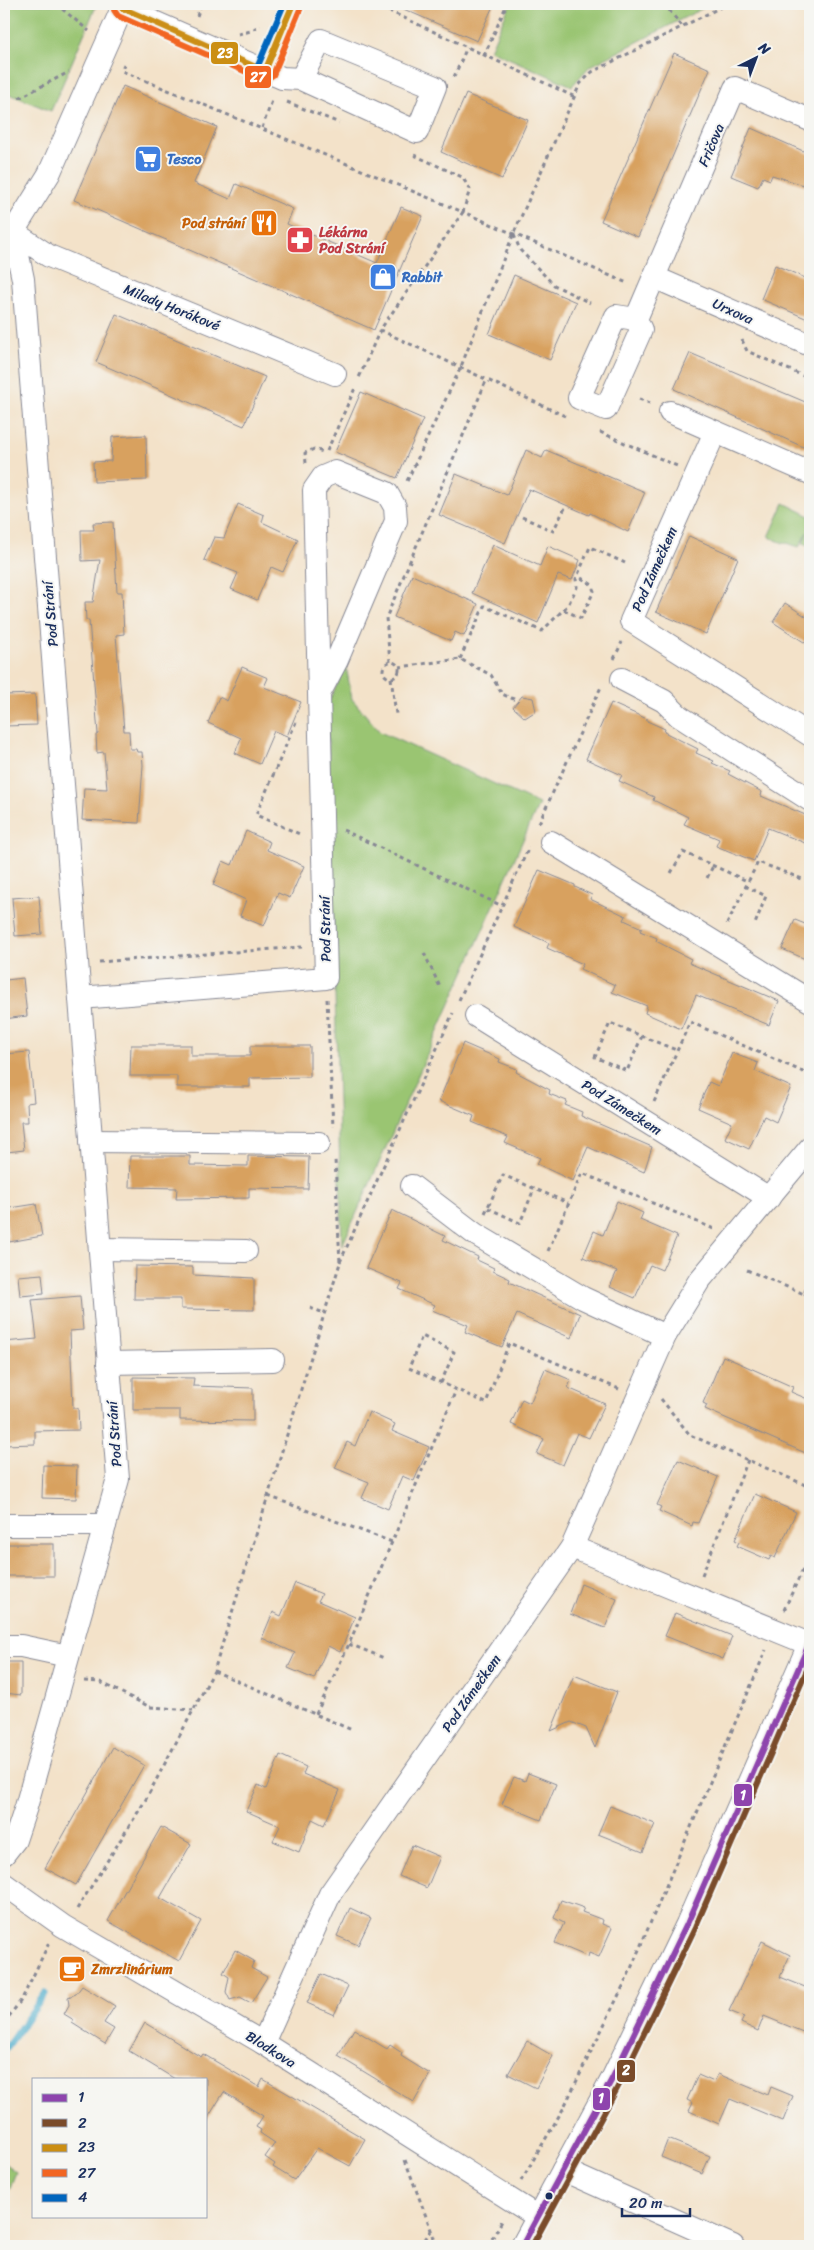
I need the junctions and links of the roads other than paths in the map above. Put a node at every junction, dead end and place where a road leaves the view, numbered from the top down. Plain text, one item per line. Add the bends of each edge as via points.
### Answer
1 (293, 4) edge
2 (123, 6) edge
3 (281, 81) junction
4 (810, 120) edge
5 (8, 236) edge
6 (652, 285) junction
7 (636, 319) dead end
8 (810, 345) edge
9 (335, 374) dead end
10 (670, 412) dead end
11 (715, 432) junction
12 (810, 473) edge
13 (612, 676) road end
14 (320, 692) junction
15 (810, 735) edge
16 (810, 800) edge
17 (540, 837) road end
18 (80, 998) junction
19 (810, 1001) edge
20 (476, 1016) dead end
21 (91, 1141) junction
22 (329, 1144) road end
23 (810, 1148) edge
24 (412, 1186) dead end
25 (769, 1198) junction
26 (100, 1249) junction
27 (246, 1251) dead end
28 (665, 1336) junction
29 (273, 1360) dead end
30 (108, 1363) junction
31 (4, 1525) edge
32 (105, 1525) junction
33 (572, 1547) junction
34 (810, 1643) edge
35 (4, 1646) edge
36 (68, 1656) junction
37 (4, 1854) edge
38 (4, 1884) edge
39 (263, 2044) junction
40 (563, 2170) junction
41 (538, 2217) junction
42 (522, 2246) edge
43 (733, 2246) edge

1 - 3 street
2 - 3 street
2 - 5 street via 49,174
3 - 3 street via 417,132 435,87 321,40
4 - 6 street, Fričova via 735,88
5 - 9 street, Milady Horákové
5 - 18 street, Pod Strání via 23,279
6 - 7 street
6 - 8 street, Urxova
10 - 11 street
11 - 12 street
11 - 15 street, Pod Zámečkem via 631,621
13 - 16 street via 664,701 678,716
14 - 14 street, Pod Strání via 314,490 323,477 335,472 387,494 395,507 396,521 337,660
14 - 18 street, Pod Strání via 326,978
17 - 19 street
18 - 21 street, Pod Strání
20 - 25 street, Pod Zámečkem
21 - 22 street
21 - 26 street, Pod Strání
23 - 25 street, Pod Zámečkem
24 - 28 street via 475,1234 584,1298
25 - 28 street, Pod Zámečkem via 699,1281
26 - 27 street
26 - 30 street, Pod Strání
28 - 33 street, Pod Zámečkem
29 - 30 street
30 - 32 street, Pod Strání via 118,1480
31 - 32 street
32 - 36 street, Pod Strání
33 - 34 street
33 - 39 street, Pod Zámečkem via 330,1894
34 - 40 street via 687,1924 612,2079
35 - 36 street via 21,1646
36 - 37 street, Pod Strání via 26,1807 15,1840
38 - 39 street, Blodkova via 63,1926
39 - 41 street, Blodkova
40 - 41 street
40 - 43 street
41 - 42 street

